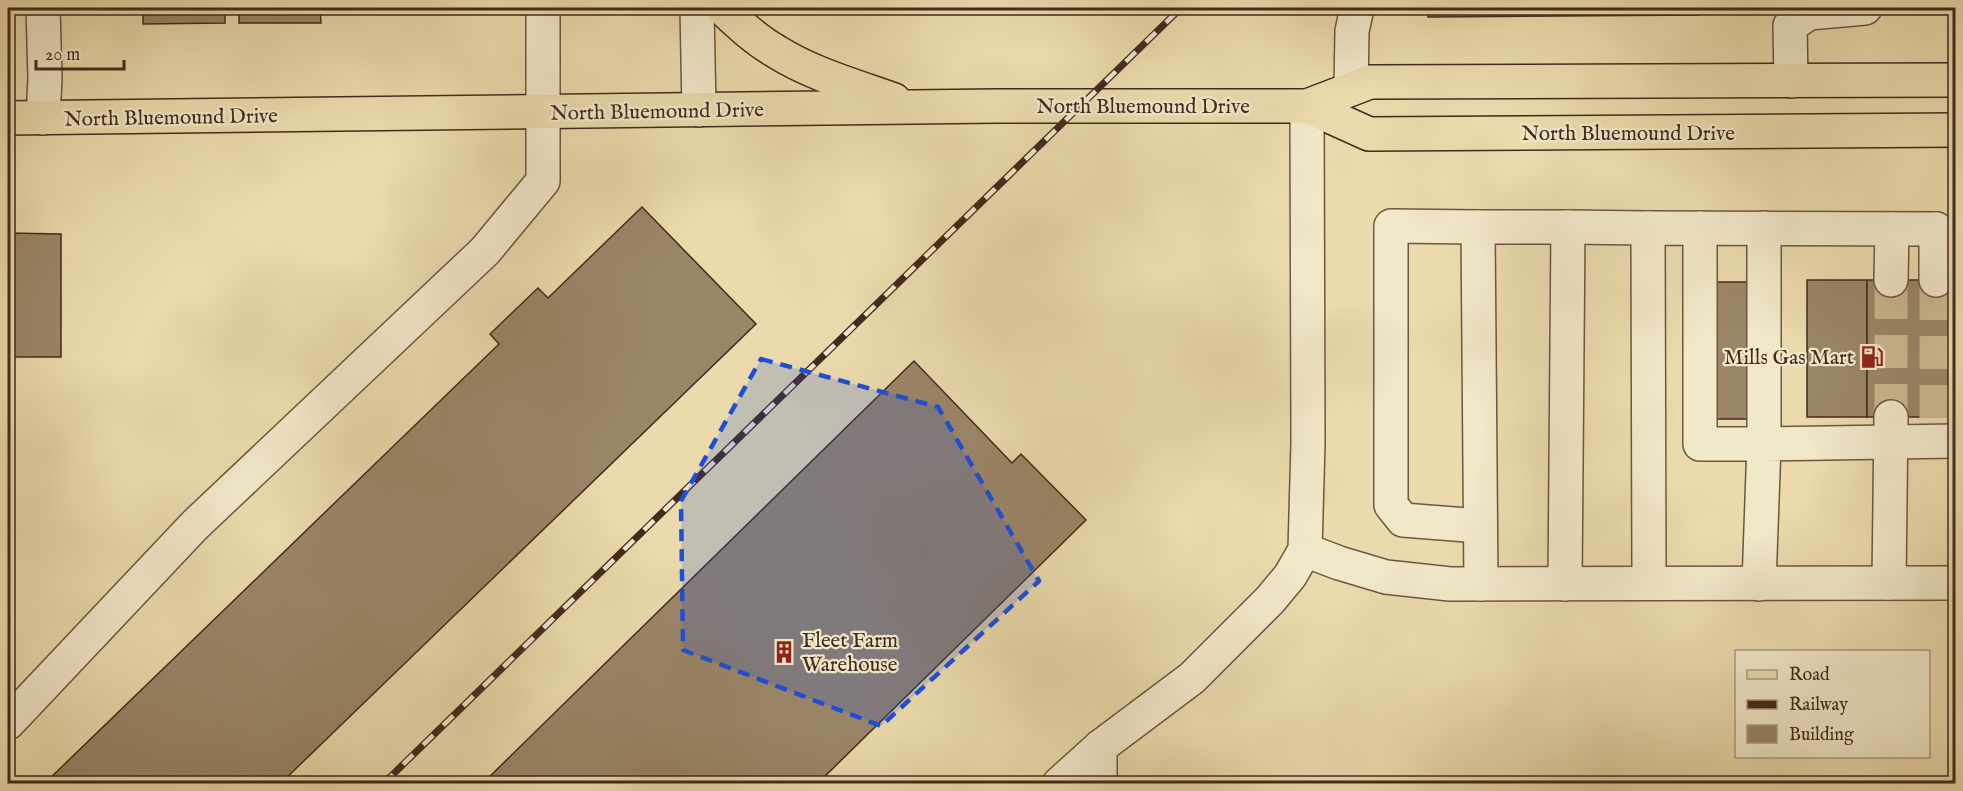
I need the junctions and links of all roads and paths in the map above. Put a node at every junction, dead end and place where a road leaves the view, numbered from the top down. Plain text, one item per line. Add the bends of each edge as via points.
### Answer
1 (43, 8) edge
2 (543, 8) edge
3 (697, 8) edge
4 (722, 8) edge
5 (1357, 8) edge
6 (1865, 8) edge
7 (1956, 80) edge
8 (1791, 81) junction
9 (1351, 89) junction
10 (1307, 106) junction
11 (912, 107) junction
12 (699, 110) junction
13 (543, 112) junction
14 (8, 118) edge
15 (43, 118) junction
16 (1956, 130) edge
17 (1478, 227) junction
18 (1568, 227) junction
19 (1648, 228) junction
20 (1700, 228) junction
21 (1764, 228) junction
22 (1892, 229) junction
23 (1946, 239) edge
24 (1891, 280) tunnel mouth
25 (1936, 280) tunnel mouth
26 (1891, 430) junction
27 (1942, 433) edge
28 (1764, 444) junction
29 (1480, 526) junction
30 (1305, 550) junction
31 (1649, 583) junction
32 (1889, 583) junction
33 (1956, 583) edge
34 (1481, 584) junction
35 (1565, 584) junction
36 (1759, 584) junction
37 (8, 723) edge
38 (1100, 747) junction
39 (1059, 783) edge
40 (1100, 783) edge

1 - 15 street
2 - 13 street
3 - 12 street
4 - 11 main road via 777,52 813,70
5 - 9 street via 1352,31
6 - 8 street via 1809,13 1790,26
7 - 8 main road, North Bluemound Drive
8 - 9 main road, North Bluemound Drive via 1370,82
9 - 10 main road, North Bluemound Drive
10 - 11 main road, North Bluemound Drive
10 - 16 main road, North Bluemound Drive via 1369,134
10 - 30 street
11 - 12 main road, North Bluemound Drive
12 - 13 main road, North Bluemound Drive
13 - 15 main road, North Bluemound Drive
13 - 37 street via 543,181 485,251 195,525
14 - 15 main road, North Bluemound Drive
17 - 18 street
17 - 29 street
17 - 29 street via 1390,226 1391,506 1403,519
18 - 19 street
18 - 35 street
19 - 20 street
19 - 31 street
20 - 21 street
20 - 28 street via 1700,444
21 - 22 street
21 - 28 street
22 - 23 street
22 - 24 street
23 - 25 street
26 - 27 street
26 - 28 street
26 - 32 street
28 - 36 street
29 - 34 street
30 - 34 street via 1386,577
30 - 38 street via 1270,600 1192,678
31 - 35 street
31 - 36 street
32 - 33 street
32 - 36 street
34 - 35 street
38 - 39 street
38 - 40 street

